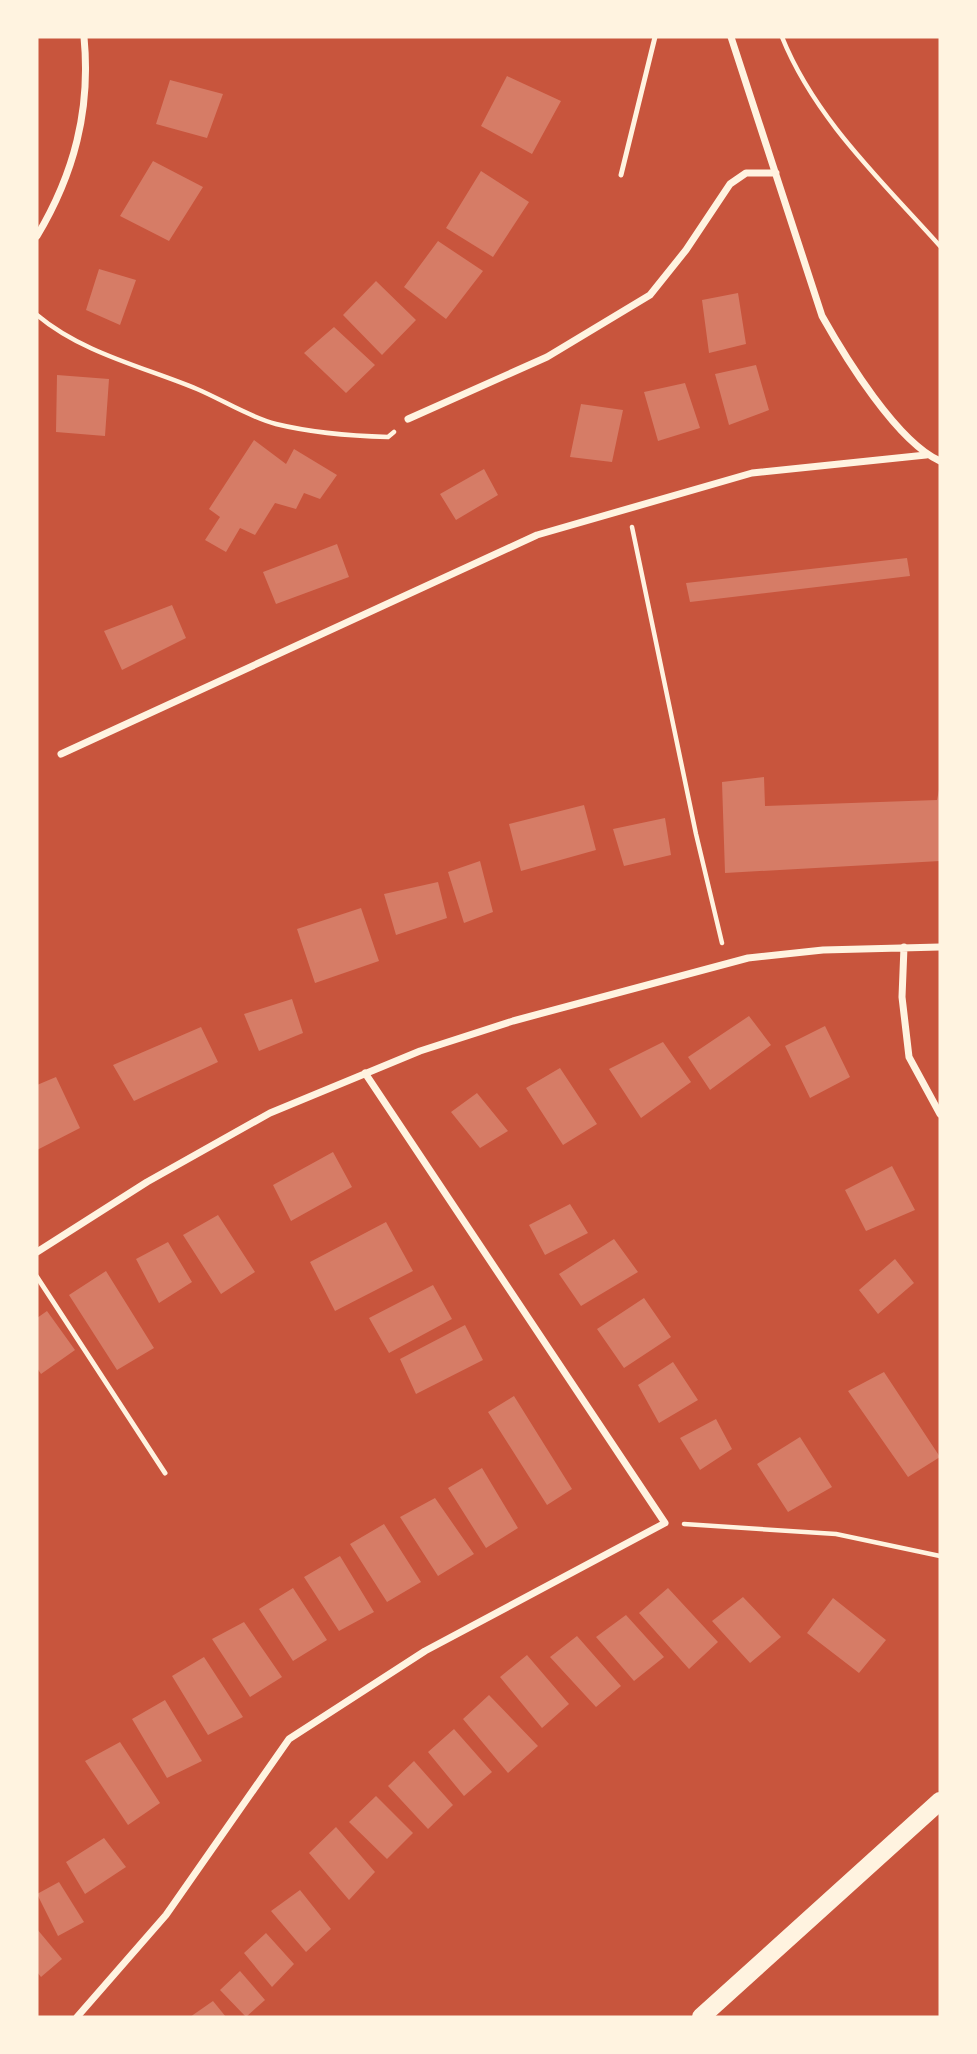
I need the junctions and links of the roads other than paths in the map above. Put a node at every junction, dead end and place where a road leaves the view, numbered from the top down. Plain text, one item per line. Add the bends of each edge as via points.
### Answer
1 (84, 37) edge
2 (656, 37) edge
3 (731, 37) edge
4 (776, 173) junction
5 (621, 175) dead end
6 (37, 236) edge
7 (408, 419) road end
8 (926, 455) junction
9 (940, 461) edge
10 (61, 754) dead end
11 (904, 947) junction
12 (940, 947) edge
13 (365, 1073) junction
14 (940, 1114) edge
15 (37, 1252) edge
16 (37, 1277) edge
17 (165, 1473) dead end
18 (940, 1801) edge
19 (78, 2017) edge
20 (701, 2017) edge

1 - 6 street via 86,99 80,133 57,201
2 - 5 lane
3 - 4 street
4 - 7 street via 746,173 730,184 650,295 547,357
4 - 8 street via 822,316 874,395
8 - 9 street
8 - 10 street via 752,473 537,535
11 - 12 street
11 - 13 street via 823,950 727,964 513,1021
11 - 14 street via 902,997 909,1056
13 - 15 street via 270,1113 147,1182
13 - 19 street via 665,1523 425,1651 289,1739 166,1915
16 - 17 lane
18 - 20 main road

